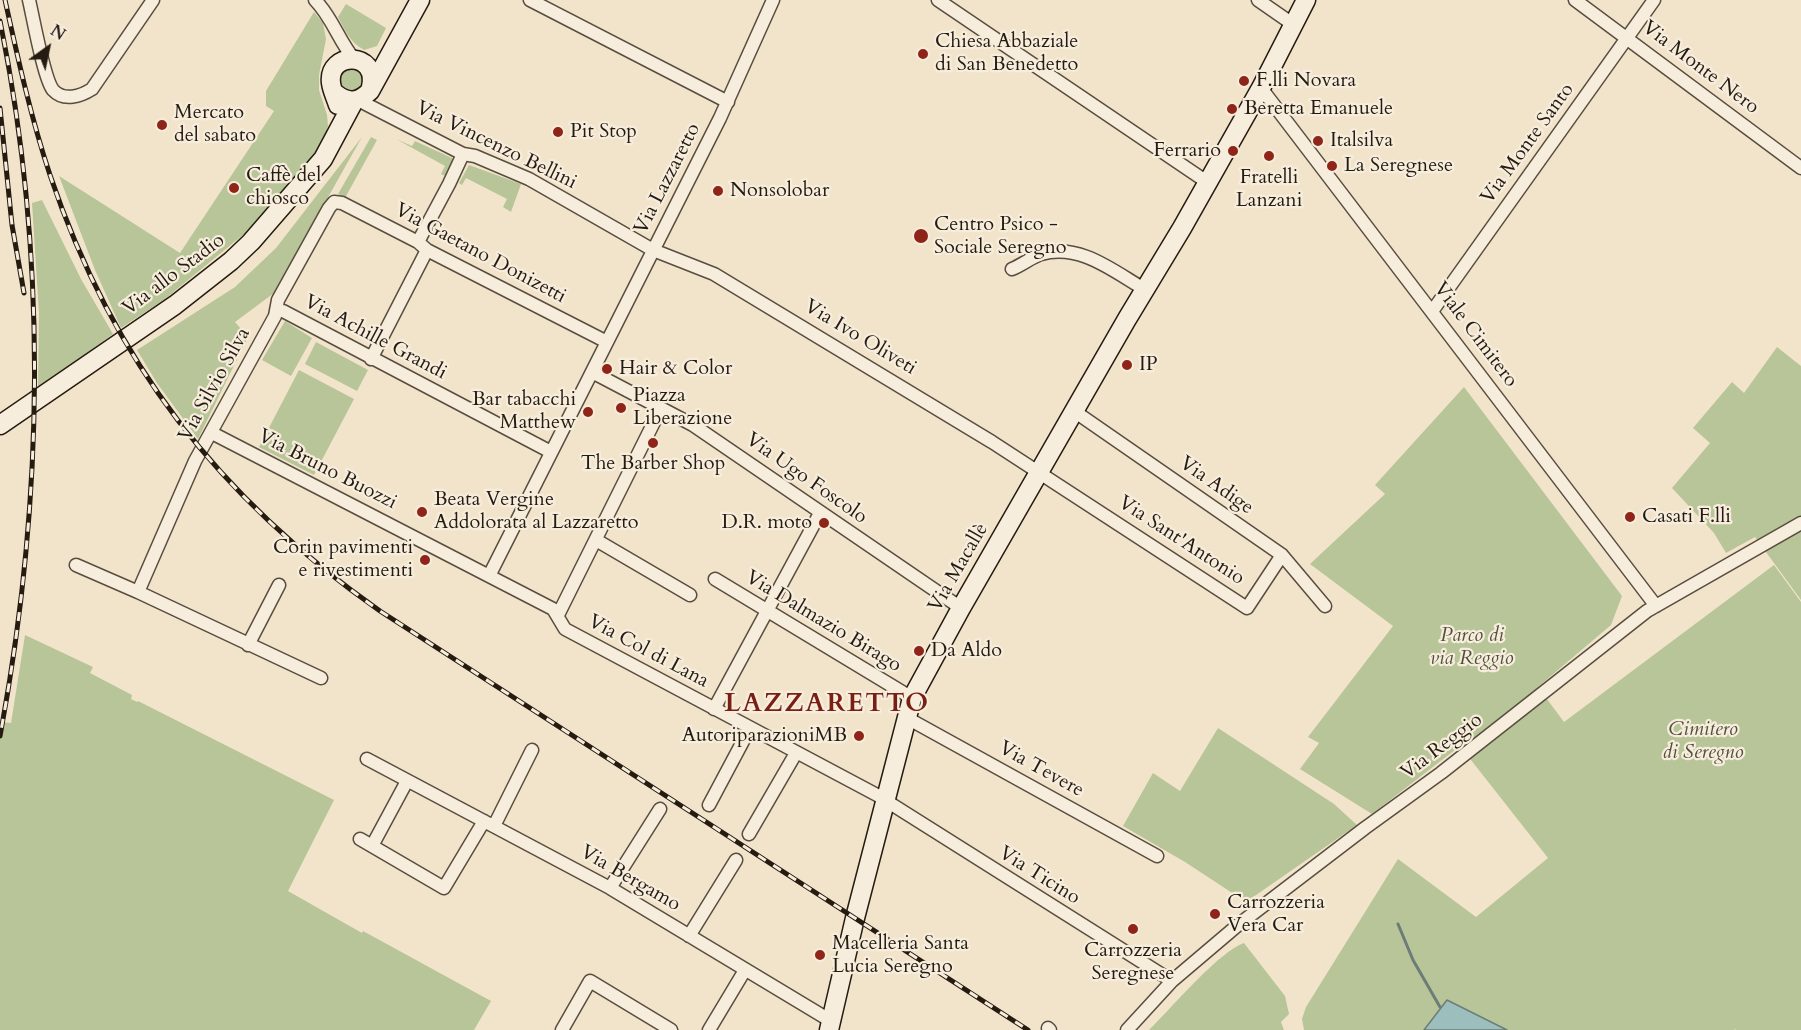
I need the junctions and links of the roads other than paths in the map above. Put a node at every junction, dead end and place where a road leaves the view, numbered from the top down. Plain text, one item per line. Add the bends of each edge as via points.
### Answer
1 (29, 0) edge
2 (153, 0) edge
3 (315, 0) edge
4 (415, 0) edge
5 (420, 0) edge
6 (530, 0) edge
7 (773, 0) edge
8 (938, 0) edge
9 (963, 0) edge
10 (1258, 0) edge
11 (1306, 0) edge
12 (1575, 0) edge
13 (1654, 0) edge
14 (955, 11) junction
15 (1294, 25) junction
16 (334, 28) junction
17 (1628, 39) junction
18 (357, 60) junction
19 (333, 69) junction
20 (1261, 88) junction
21 (336, 94) junction
22 (364, 95) junction
23 (728, 102) junction
24 (340, 125) junction
25 (463, 154) junction
26 (1801, 168) edge
27 (1207, 182) junction
28 (334, 202) joint
29 (423, 246) junction
30 (653, 250) junction
31 (1012, 269) dead end
32 (1144, 289) junction
33 (1432, 310) junction
34 (276, 311) junction
35 (607, 342) junction
36 (371, 359) junction
37 (592, 372) junction
38 (661, 408) junction
39 (1074, 411) junction
40 (0, 426) edge
41 (212, 433) junction
42 (551, 452) junction
43 (1040, 472) junction
44 (820, 513) junction
45 (1801, 523) edge
46 (596, 540) junction
47 (1282, 555) junction
48 (76, 566) dead end
49 (489, 576) junction
50 (715, 579) dead end
51 (279, 585) dead end
52 (138, 592) junction
53 (690, 595) dead end
54 (1325, 606) dead end
55 (1656, 606) junction
56 (961, 608) junction
57 (766, 611) junction
58 (558, 615) junction
59 (248, 645) junction
60 (321, 678) dead end
61 (912, 698) junction
62 (714, 709) junction
63 (907, 718) junction
64 (750, 728) junction
65 (532, 750) dead end
66 (796, 753) junction
67 (367, 759) dead end
68 (407, 781) junction
69 (886, 801) junction
70 (709, 805) dead end
71 (660, 809) dead end
72 (489, 823) junction
73 (749, 834) dead end
74 (360, 839) dead end
75 (372, 846) junction
76 (1157, 856) dead end
77 (736, 860) dead end
78 (610, 888) junction
79 (689, 936) junction
80 (745, 970) junction
81 (1172, 981) junction
82 (830, 1025) edge
83 (562, 1030) edge
84 (671, 1030) edge
85 (709, 1030) edge
86 (1127, 1030) edge

1 - 2 street via 52,88 75,97 92,89
3 - 16 street
4 - 18 street via 387,49
5 - 22 street, Via allo Stadio
6 - 23 street
7 - 23 street, Via Lazzaretto
8 - 14 street
9 - 14 street
10 - 15 street
11 - 15 street, Via Macallè
12 - 17 street, Via Monte Nero
13 - 17 street, Via Monte Santo
14 - 27 street
15 - 20 street, Via Macallè
16 - 18 street
16 - 19 street via 337,48
17 - 26 street, Via Monte Nero
17 - 33 street, Via Monte Santo
18 - 19 street via 342,61
18 - 22 street via 371,72
19 - 21 street via 330,81
20 - 27 street, Via Macallè
20 - 33 street, Viale Cimitero
21 - 22 street via 346,101
21 - 24 street
22 - 24 street, Via allo Stadio
22 - 25 street, Via Vincenzo Bellini via 384,113
23 - 30 street, Via Lazzaretto
24 - 40 street, Via allo Stadio via 323,159 231,261 175,305
25 - 29 street
25 - 30 street, Via Vincenzo Bellini via 529,179
27 - 32 street, Via Macallè
28 - 29 street, Via Gaetano Donizetti
28 - 34 street, Via Silvio Silva via 279,297
29 - 35 street, Via Gaetano Donizetti
29 - 36 street
30 - 35 street, Via Lazzaretto
30 - 43 street, Via Ivo Oliveti via 714,274
31 - 32 street via 1041,255 1077,253
32 - 39 street, Via Macallè
33 - 55 street, Viale Cimitero
34 - 36 street, Via Achille Grandi via 283,311
34 - 41 street, Via Silvio Silva
35 - 37 street, Via Lazzaretto
36 - 42 street, Via Achille Grandi
37 - 38 street, Via Ugo Foscolo
37 - 42 street
38 - 44 street, Via Ugo Foscolo via 693,425
38 - 46 street
39 - 43 street, Via Macallè
39 - 47 street, Via Adige
41 - 49 street, Via Bruno Buozzi
41 - 52 street, Via Silvio Silva via 195,461
42 - 49 street
43 - 47 street, Via Sant'Antonio via 1248,608
43 - 56 street, Via Macallè
44 - 56 street, Via Ugo Foscolo
44 - 57 street
45 - 55 street, Via Reggio
46 - 53 street
46 - 58 street
47 - 54 street, Via Adige
48 - 52 street
49 - 58 street, Via Bruno Buozzi
50 - 57 street, Via Dalmazio Birago
51 - 59 street
52 - 59 street
55 - 81 street, Via Reggio via 1252,915
56 - 61 street, Via Macallè
57 - 61 street, Via Dalmazio Birago
57 - 62 street
58 - 62 street, Via Col di Lana via 565,629
59 - 60 street
61 - 63 street, Via Macallè
62 - 64 street, Via Col di Lana
63 - 69 street, Via Macallè
63 - 76 street, Via Tevere
64 - 66 street, Via Col di Lana
64 - 70 street
65 - 72 street
66 - 69 street, Via Col di Lana
66 - 73 street
67 - 68 street, Via Bergamo
68 - 72 street, Via Bergamo
68 - 75 street
69 - 81 street, Via Ticino
69 - 82 street, Via Macallè
71 - 78 street
72 - 75 street via 444,888
72 - 78 street, Via Bergamo
74 - 75 street
77 - 79 street
78 - 79 street, Via Bergamo
79 - 80 street, Via Bergamo
80 - 82 street, Via Bergamo
80 - 85 street
81 - 86 street, Via Reggio
83 - 84 street via 590,981

